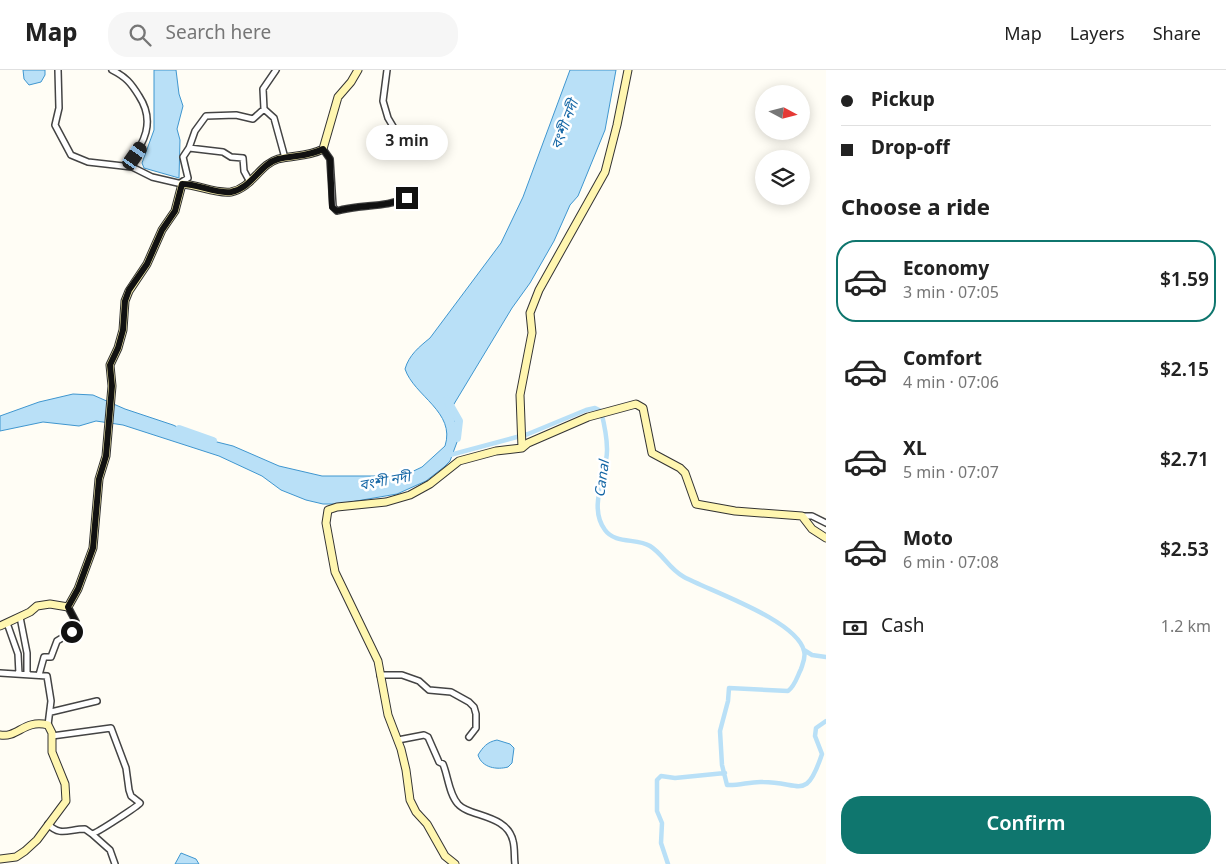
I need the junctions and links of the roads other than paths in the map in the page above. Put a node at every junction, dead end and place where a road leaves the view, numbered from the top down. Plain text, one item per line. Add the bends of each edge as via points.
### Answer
1 (59, 70) edge
2 (112, 70) edge
3 (276, 70) edge
4 (358, 70) edge
5 (387, 70) edge
6 (628, 70) edge
7 (264, 109) junction
8 (189, 148) junction
9 (323, 149) junction
10 (410, 155) dead end
11 (285, 158) junction
12 (128, 166) junction
13 (250, 182) junction
14 (181, 183) junction
15 (407, 198) dead end
16 (522, 448) junction
17 (802, 516) junction
18 (826, 523) edge
19 (826, 538) edge
20 (68, 607) junction
21 (20, 617) junction
22 (3, 625) edge
23 (0, 672) edge
24 (19, 674) junction
25 (27, 674) junction
26 (39, 675) junction
27 (380, 675) junction
28 (96, 701) dead end
29 (51, 712) junction
30 (48, 724) junction
31 (0, 735) edge
32 (52, 736) junction
33 (469, 737) dead end
34 (398, 740) junction
35 (48, 824) junction
36 (92, 834) junction
37 (0, 859) edge
38 (115, 864) edge
39 (455, 864) edge
40 (515, 864) edge

1 - 12 street via 59,108 55,125 71,155 88,162
2 - 12 street via 128,78 148,111 146,136
3 - 7 street via 263,89
4 - 9 street via 338,97
5 - 10 street via 383,101 388,118
6 - 16 street via 605,172 530,312 532,333 520,395
7 - 8 street via 253,118 206,116 195,131
7 - 11 street via 274,118
8 - 13 street via 243,158 244,171
8 - 14 street via 182,161 188,178
9 - 11 street via 308,156
9 - 15 street via 330,159 332,207 337,211 354,206 394,203
11 - 13 street via 276,159
12 - 14 street via 152,177
13 - 14 street via 225,192
14 - 20 street via 175,211 125,301 122,336 110,365 112,386 106,456 98,487 93,548
16 - 17 street via 588,417 636,404 643,408 652,453 686,473 696,504 735,511
16 - 27 street via 459,461 410,495 386,502 328,510 326,523 335,572 372,646
17 - 18 street via 812,516
17 - 19 street via 812,529
20 - 21 street via 43,604
20 - 26 street via 76,622 75,630 57,641 51,657 44,657
21 - 22 street
21 - 25 street via 27,653
22 - 24 street via 18,654
23 - 24 street
24 - 25 street
25 - 26 street
26 - 29 street via 48,677
27 - 33 street via 402,675 419,681 429,690 452,692 469,702 476,714 476,728
27 - 34 street via 388,715
28 - 29 street
29 - 30 street
30 - 31 street via 35,722
30 - 32 street
32 - 35 street via 52,752 67,792 66,800
32 - 36 street via 114,730 131,796 140,802 108,827
34 - 39 street via 409,782 410,800 445,856
34 - 40 street via 428,737 439,762 443,764 456,802 462,808 491,817 505,828 513,840
35 - 36 street via 61,833 84,829
35 - 37 street via 25,852
36 - 38 street via 110,850

